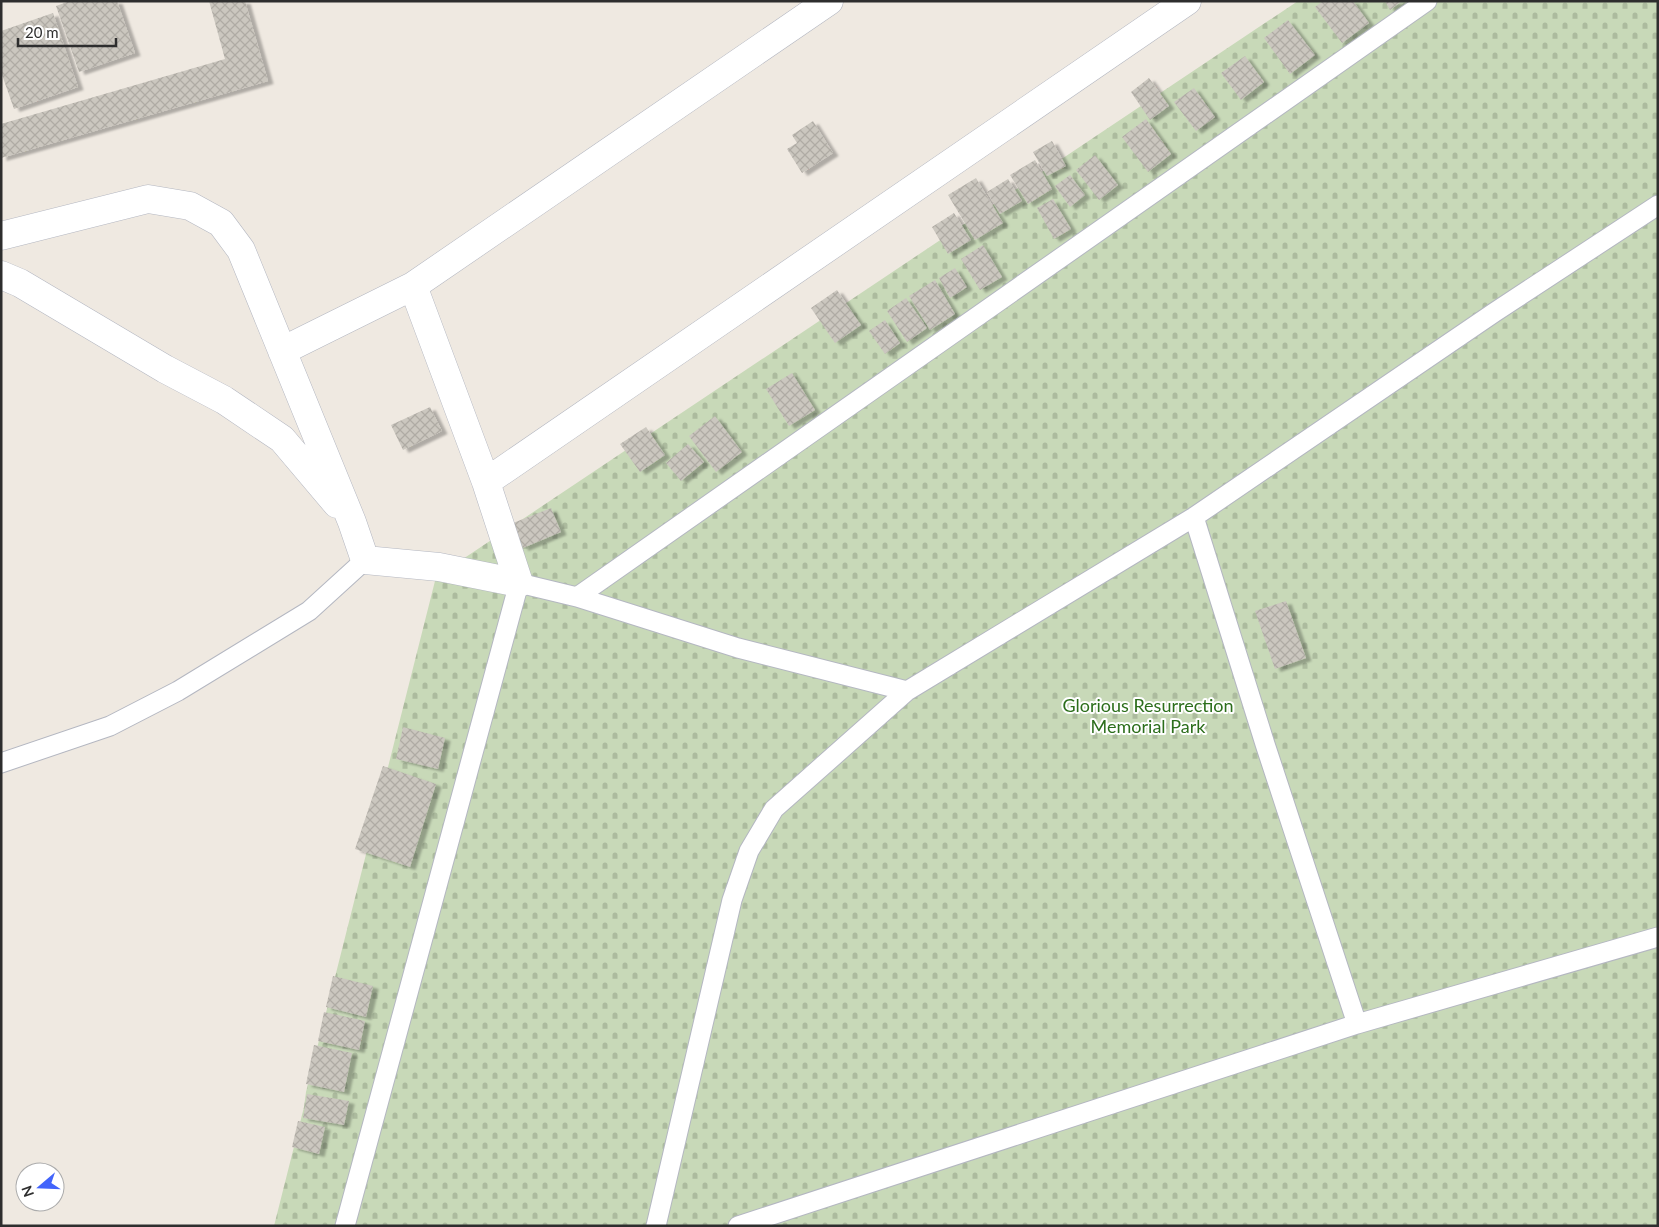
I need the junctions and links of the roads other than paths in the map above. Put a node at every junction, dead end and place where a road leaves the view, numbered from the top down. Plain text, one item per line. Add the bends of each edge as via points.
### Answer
1 (829, 1) edge
2 (1187, 1) edge
3 (1427, 1) edge
4 (1658, 205) edge
5 (1, 236) edge
6 (1, 275) edge
7 (413, 286) junction
8 (282, 351) junction
9 (486, 482) junction
10 (1194, 517) junction
11 (352, 522) junction
12 (365, 560) junction
13 (520, 583) junction
14 (577, 597) junction
15 (907, 691) junction
16 (1, 762) edge
17 (1658, 937) edge
18 (1357, 1024) junction
19 (345, 1226) edge
20 (656, 1226) edge
21 (738, 1226) edge

1 - 7 street
2 - 9 street
3 - 14 lane
4 - 10 lane
5 - 8 street via 148,199 190,206 221,223 242,250
6 - 11 street via 224,400 282,438
7 - 8 street
7 - 9 street
8 - 11 street
9 - 13 street
10 - 15 lane
10 - 18 lane
11 - 12 street
12 - 13 street via 439,567
12 - 16 lane via 309,611 178,691 110,726
13 - 14 lane
13 - 19 lane
14 - 15 lane via 738,648
15 - 20 lane via 774,809 749,851 732,900
17 - 18 lane
18 - 21 lane

